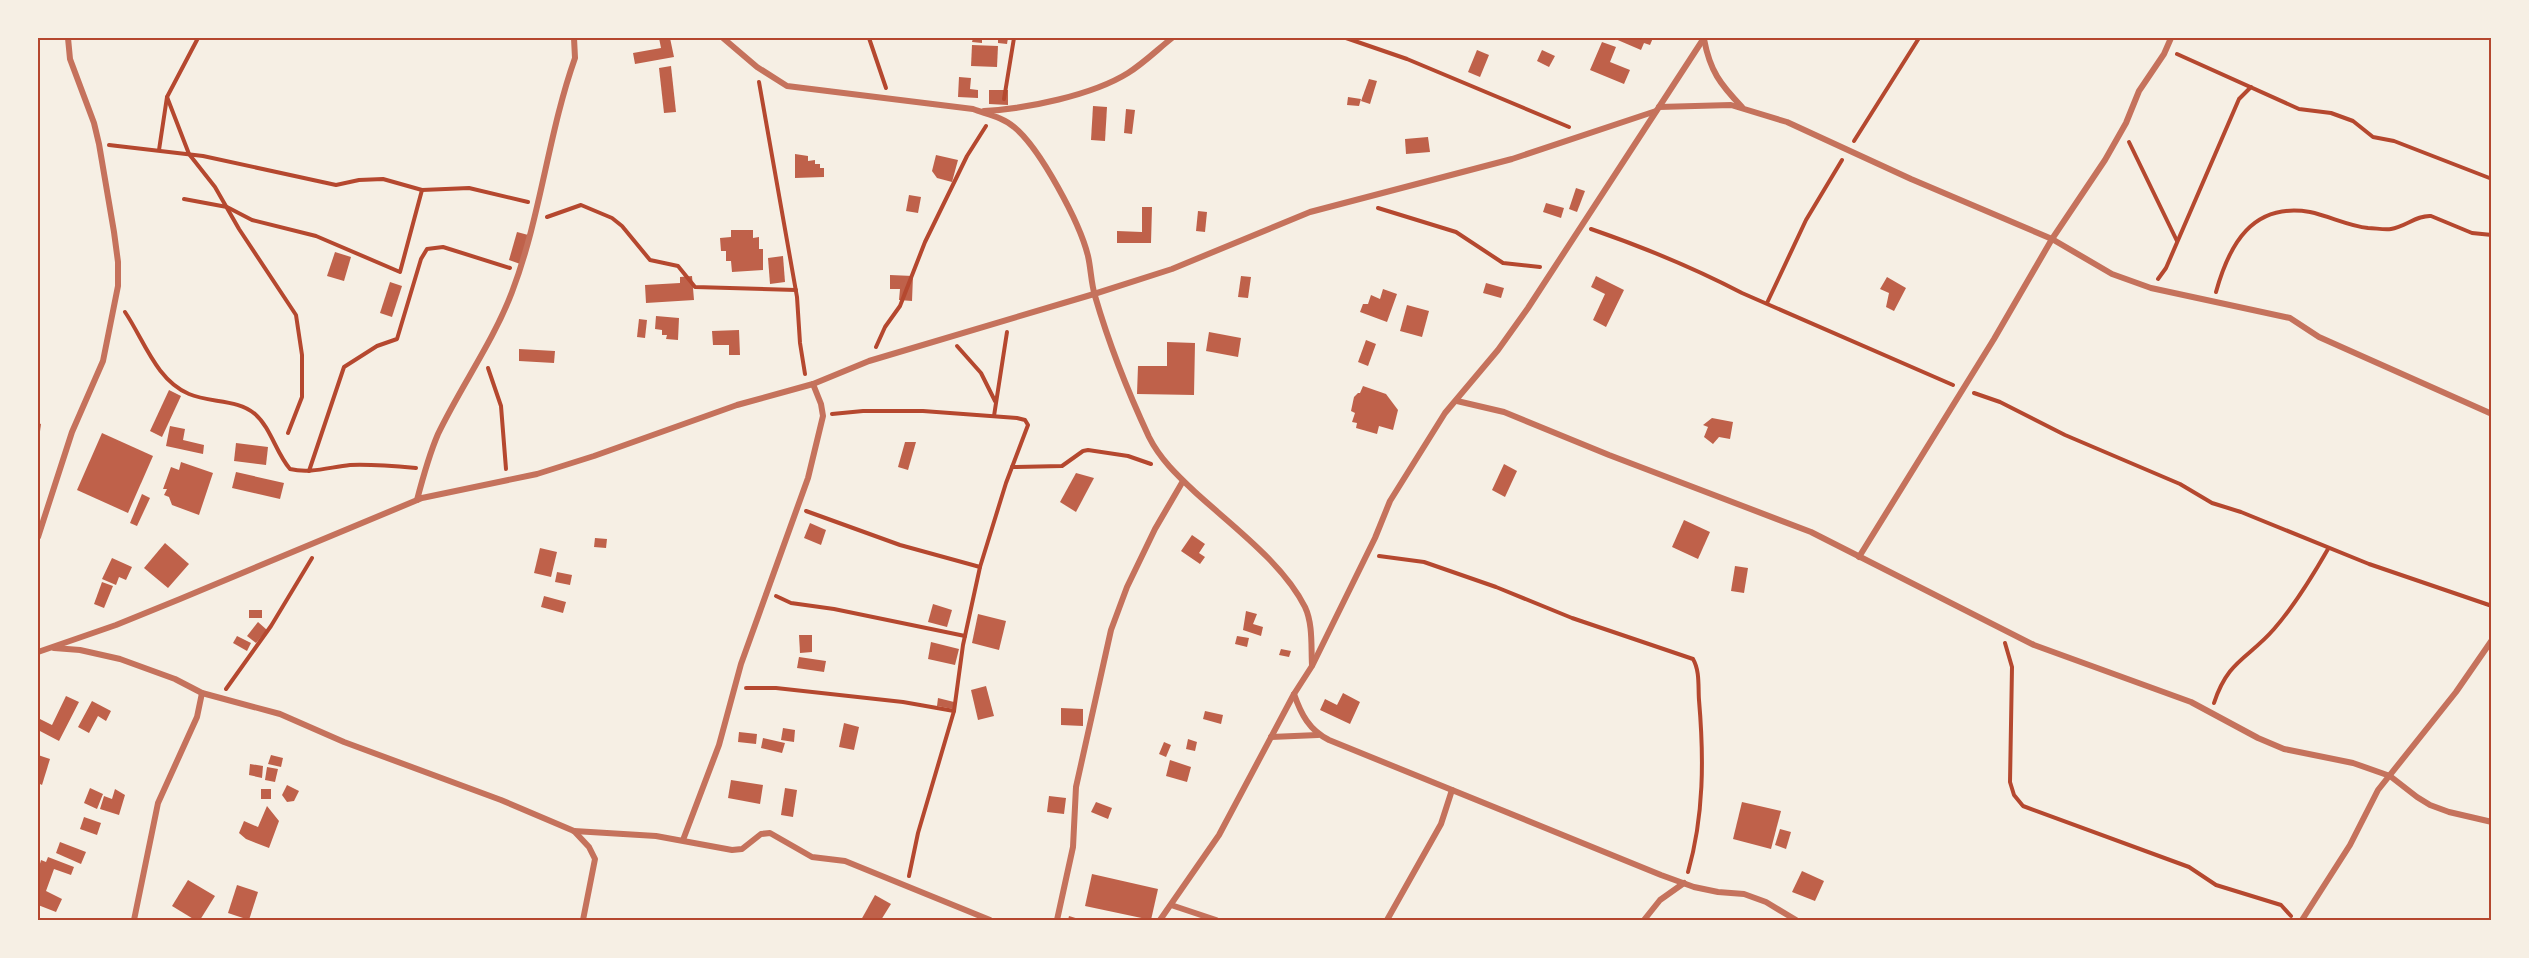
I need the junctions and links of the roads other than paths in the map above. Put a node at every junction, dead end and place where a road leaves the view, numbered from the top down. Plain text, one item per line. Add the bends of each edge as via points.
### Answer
1 (68, 38) edge
2 (573, 38) edge
3 (723, 38) edge
4 (1172, 38) edge
5 (1704, 38) edge
6 (2171, 38) edge
7 (1743, 108) junction
8 (1658, 109) junction
9 (978, 111) junction
10 (2052, 239) junction
11 (1094, 294) junction
12 (810, 385) junction
13 (1457, 401) junction
14 (2492, 414) edge
15 (1183, 481) junction
16 (417, 500) junction
17 (38, 537) edge
18 (1859, 557) junction
19 (2492, 640) edge
20 (50, 648) junction
21 (38, 652) edge
22 (1312, 666) junction
23 (202, 693) junction
24 (1294, 694) junction
25 (1318, 735) junction
26 (1270, 737) junction
27 (2390, 776) junction
28 (1452, 790) junction
29 (2492, 822) edge
30 (574, 831) junction
31 (683, 840) junction
32 (1684, 883) junction
33 (1171, 905) junction
34 (134, 921) edge
35 (583, 921) edge
36 (990, 921) edge
37 (1057, 921) edge
38 (1160, 921) edge
39 (1216, 921) edge
40 (1386, 921) edge
41 (1644, 921) edge
42 (1796, 921) edge
43 (2302, 921) edge

1 - 17 street via 70,59 99,144 118,262 116,297 103,361 72,432
2 - 16 street via 575,58 534,223 512,293 438,434
3 - 9 street via 787,86
4 - 9 street via 1116,80 1062,98
5 - 7 street via 1718,80
5 - 8 street
6 - 10 street via 2139,91 2123,129
7 - 8 street via 1713,105
7 - 10 street via 1787,122
8 - 11 street via 1512,159 1310,212 1172,269
8 - 13 street via 1552,272
9 - 11 street via 1014,126 1060,190 1088,255
10 - 14 street via 2112,274 2151,288 2290,318 2319,337
10 - 18 street
11 - 12 street via 869,361
11 - 15 street via 1149,438 1159,456
12 - 16 street via 717,412 537,474
12 - 31 street via 823,416 808,478 735,688 719,746
13 - 18 street via 1504,412 1811,532
13 - 22 street via 1435,428 1390,501
15 - 22 street via 1275,565 1305,607 1310,622
15 - 37 street via 1155,529 1111,630 1076,787 1073,847
16 - 20 street via 148,612
18 - 27 street via 2034,645 2191,702 2284,749 2354,763
19 - 27 street
20 - 21 street
20 - 23 street via 120,659
22 - 24 street
23 - 30 street via 280,714
23 - 34 street via 197,717 158,803
24 - 25 street via 1301,714
24 - 26 street
25 - 26 street
25 - 28 street
26 - 33 street via 1219,835
27 - 29 street via 2430,805
27 - 43 street
28 - 32 street
28 - 40 street via 1441,824
30 - 31 street
30 - 35 street via 590,847 595,859
31 - 36 street via 737,850 761,834 770,833 812,857 844,861
32 - 41 street via 1660,900
32 - 42 street via 1744,894 1767,902
33 - 38 street
33 - 39 street

